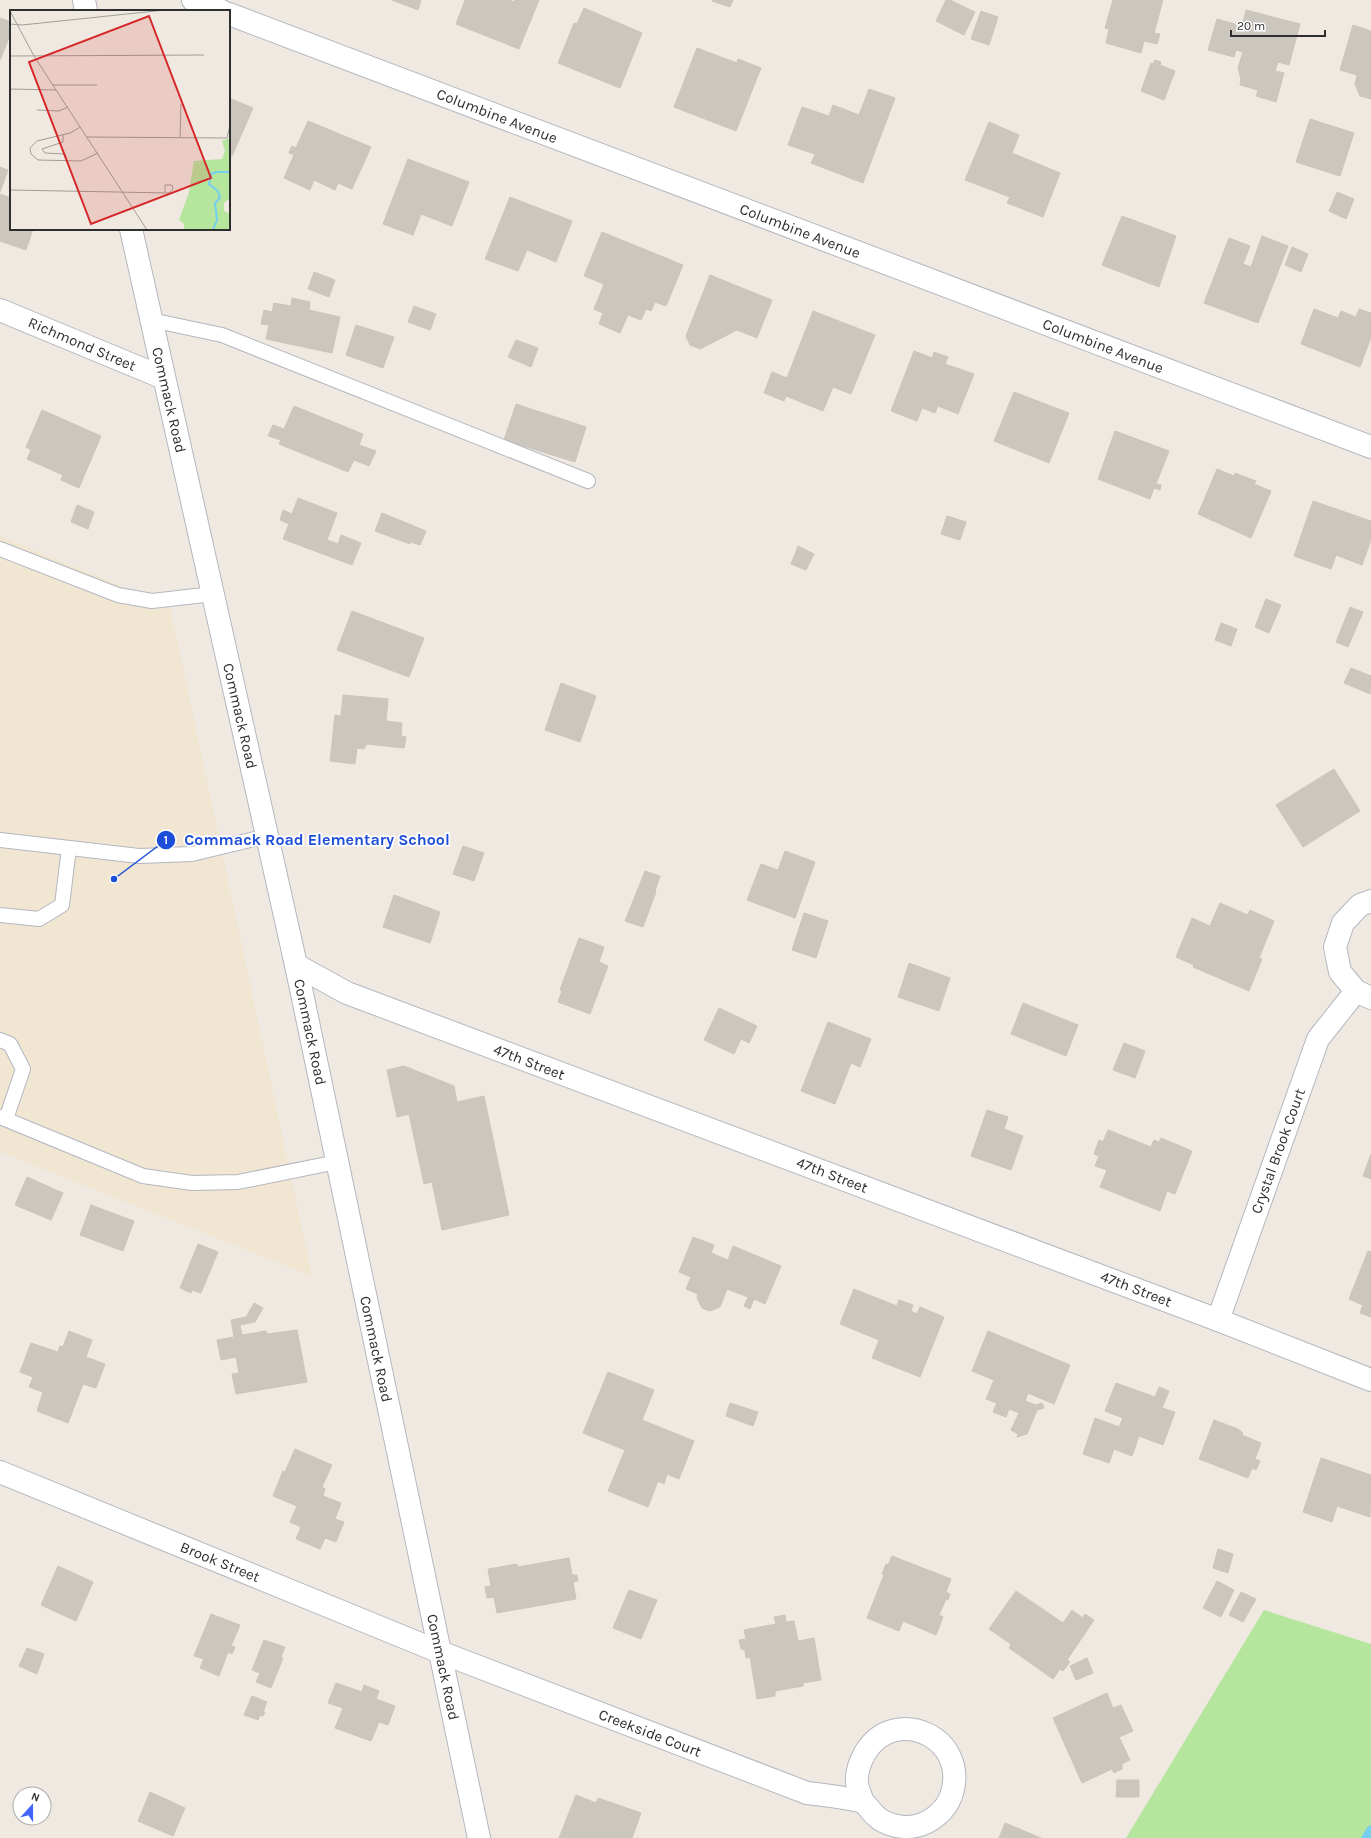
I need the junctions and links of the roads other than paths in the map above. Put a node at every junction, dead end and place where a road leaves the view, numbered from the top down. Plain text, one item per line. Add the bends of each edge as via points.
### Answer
1 (84, 0) edge
2 (193, 0) edge
3 (86, 10) edge
4 (219, 10) edge
5 (230, 14) edge
6 (131, 230) edge
7 (0, 310) edge
8 (151, 320) junction
9 (164, 378) junction
10 (1371, 447) edge
11 (588, 481) dead end
12 (0, 548) edge
13 (213, 594) junction
14 (267, 836) junction
15 (0, 840) edge
16 (69, 848) junction
17 (1371, 901) edge
18 (0, 915) edge
19 (296, 965) junction
20 (1363, 994) edge
21 (0, 1040) edge
22 (3, 1118) edge
23 (337, 1162) junction
24 (1218, 1320) junction
25 (1371, 1380) edge
26 (0, 1472) edge
27 (440, 1652) junction
28 (863, 1802) junction
29 (478, 1838) edge

1 - 3 street
2 - 4 street
5 - 10 street, Columbine Avenue
6 - 8 street, Commack Road
7 - 9 street, Richmond Street
8 - 9 street, Commack Road
8 - 11 lane via 222,335
9 - 13 street, Commack Road
12 - 13 lane via 118,595 152,601
13 - 14 street, Commack Road
14 - 16 lane via 192,854 139,856
14 - 19 street, Commack Road
15 - 16 lane
16 - 18 lane via 62,905 39,919
17 - 20 street, Crystal Brook Court via 1360,905 1342,923 1335,947 1340,972
19 - 23 street, Commack Road
19 - 24 street, 47th Street via 347,993
20 - 24 street, Crystal Brook Court via 1318,1040
21 - 22 lane via 10,1044 23,1069
22 - 23 lane via 143,1176 192,1183 238,1182
23 - 27 street, Commack Road
24 - 25 street, 47th Street
26 - 27 street, Brook Street
27 - 28 street, Creekside Court via 807,1793
27 - 29 street, Commack Road
28 - 28 street via 876,1817 895,1826 916,1826 935,1818 949,1803 955,1784 954,1763 943,1746 927,1734 907,1729 887,1733 870,1745 860,1762 857,1782

